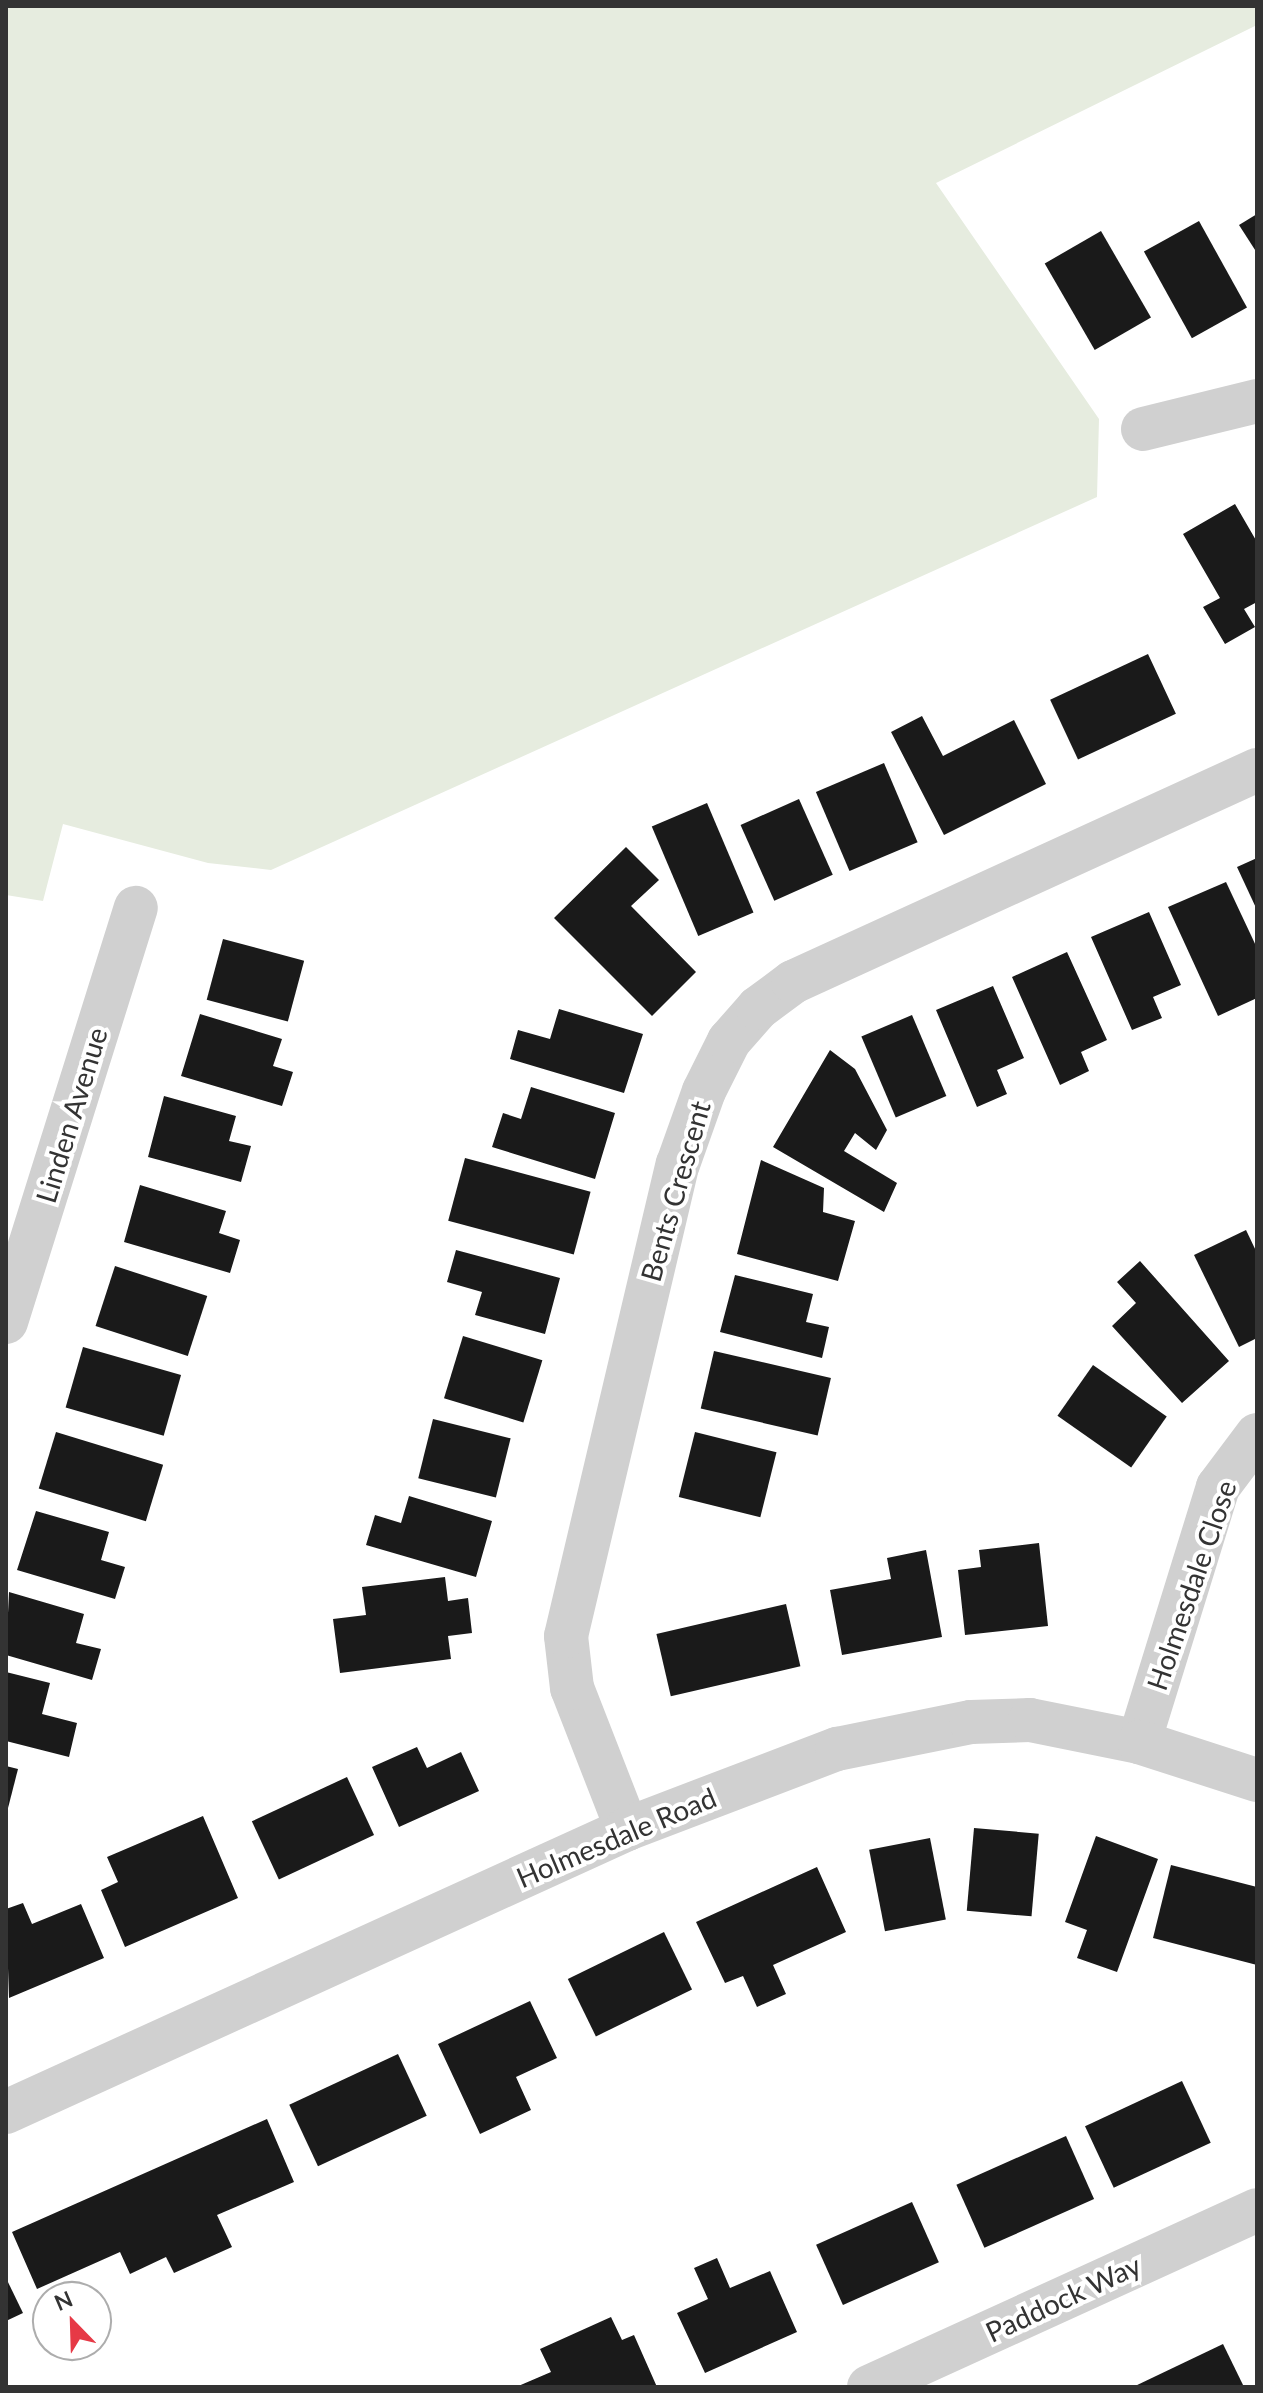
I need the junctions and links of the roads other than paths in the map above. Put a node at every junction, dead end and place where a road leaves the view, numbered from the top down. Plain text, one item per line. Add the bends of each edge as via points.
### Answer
1 (1257, 401) edge
2 (1143, 429) dead end
3 (1257, 770) edge
4 (136, 908) dead end
5 (6, 1322) edge
6 (1257, 1435) edge
7 (1139, 1742) junction
8 (1257, 1780) edge
9 (627, 1829) junction
10 (6, 2112) edge
11 (1257, 2210) edge
12 (869, 2387) edge

1 - 2 street
3 - 9 street, Bents Crescent via 793,982 758,1008 729,1041 678,1164 566,1636 572,1688
4 - 5 street, Linden Avenue
6 - 7 street, Holmesdale Close via 1218,1487
7 - 8 street, Holmesdale Road
7 - 9 street, Holmesdale Road via 1030,1720 901,1733 772,1771
9 - 10 street, Holmesdale Road
11 - 12 street, Paddock Way

